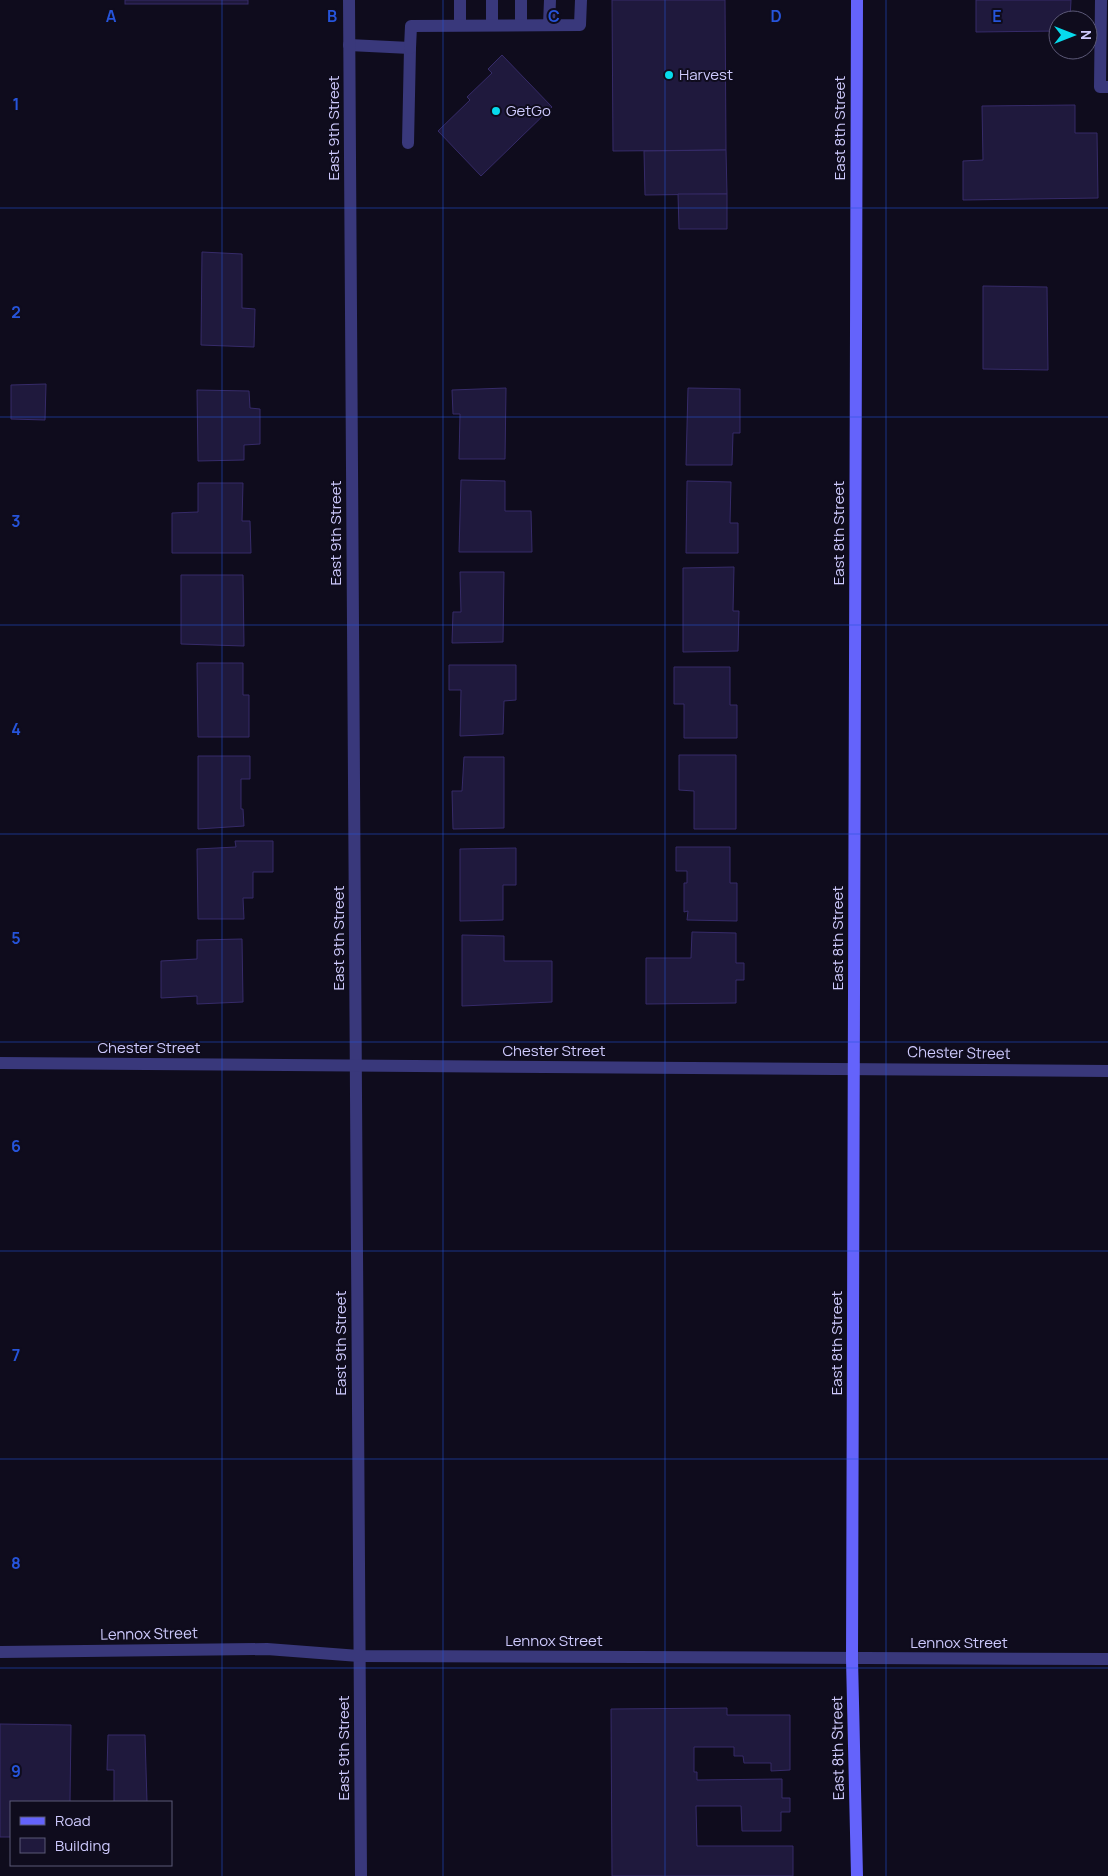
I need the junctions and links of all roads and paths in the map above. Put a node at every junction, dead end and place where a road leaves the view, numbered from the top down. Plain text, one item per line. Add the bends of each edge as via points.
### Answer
1 (349, 0) edge
2 (460, 0) edge
3 (492, 0) edge
4 (521, 0) edge
5 (550, 0) edge
6 (581, 0) edge
7 (856, 0) edge
8 (1101, 0) edge
9 (460, 25) junction
10 (492, 25) junction
11 (521, 25) junction
12 (549, 25) junction
13 (349, 45) junction
14 (410, 48) junction
15 (1108, 87) edge
16 (408, 143) dead end
17 (0, 1064) edge
18 (356, 1066) junction
19 (854, 1068) junction
20 (1108, 1071) edge
21 (0, 1652) edge
22 (360, 1656) junction
23 (852, 1659) junction
24 (1108, 1659) edge
25 (361, 1876) edge
26 (856, 1876) edge

1 - 13 street, East 9th Street
2 - 9 street
3 - 10 street
4 - 11 street
5 - 12 street
6 - 12 street via 580,25
7 - 19 street, East 8th Street
8 - 15 street via 1100,87
9 - 10 street
9 - 14 street via 411,26
10 - 11 street
11 - 12 street
13 - 14 street
13 - 18 street, East 9th Street
14 - 16 street
17 - 18 street, Chester Street
18 - 19 street, Chester Street
18 - 22 street, East 9th Street
19 - 20 street, Chester Street
19 - 23 street, East 8th Street
21 - 22 street, Lennox Street via 267,1649
22 - 23 street, Lennox Street
22 - 25 street, East 9th Street
23 - 24 street, Lennox Street
23 - 26 street, East 8th Street

